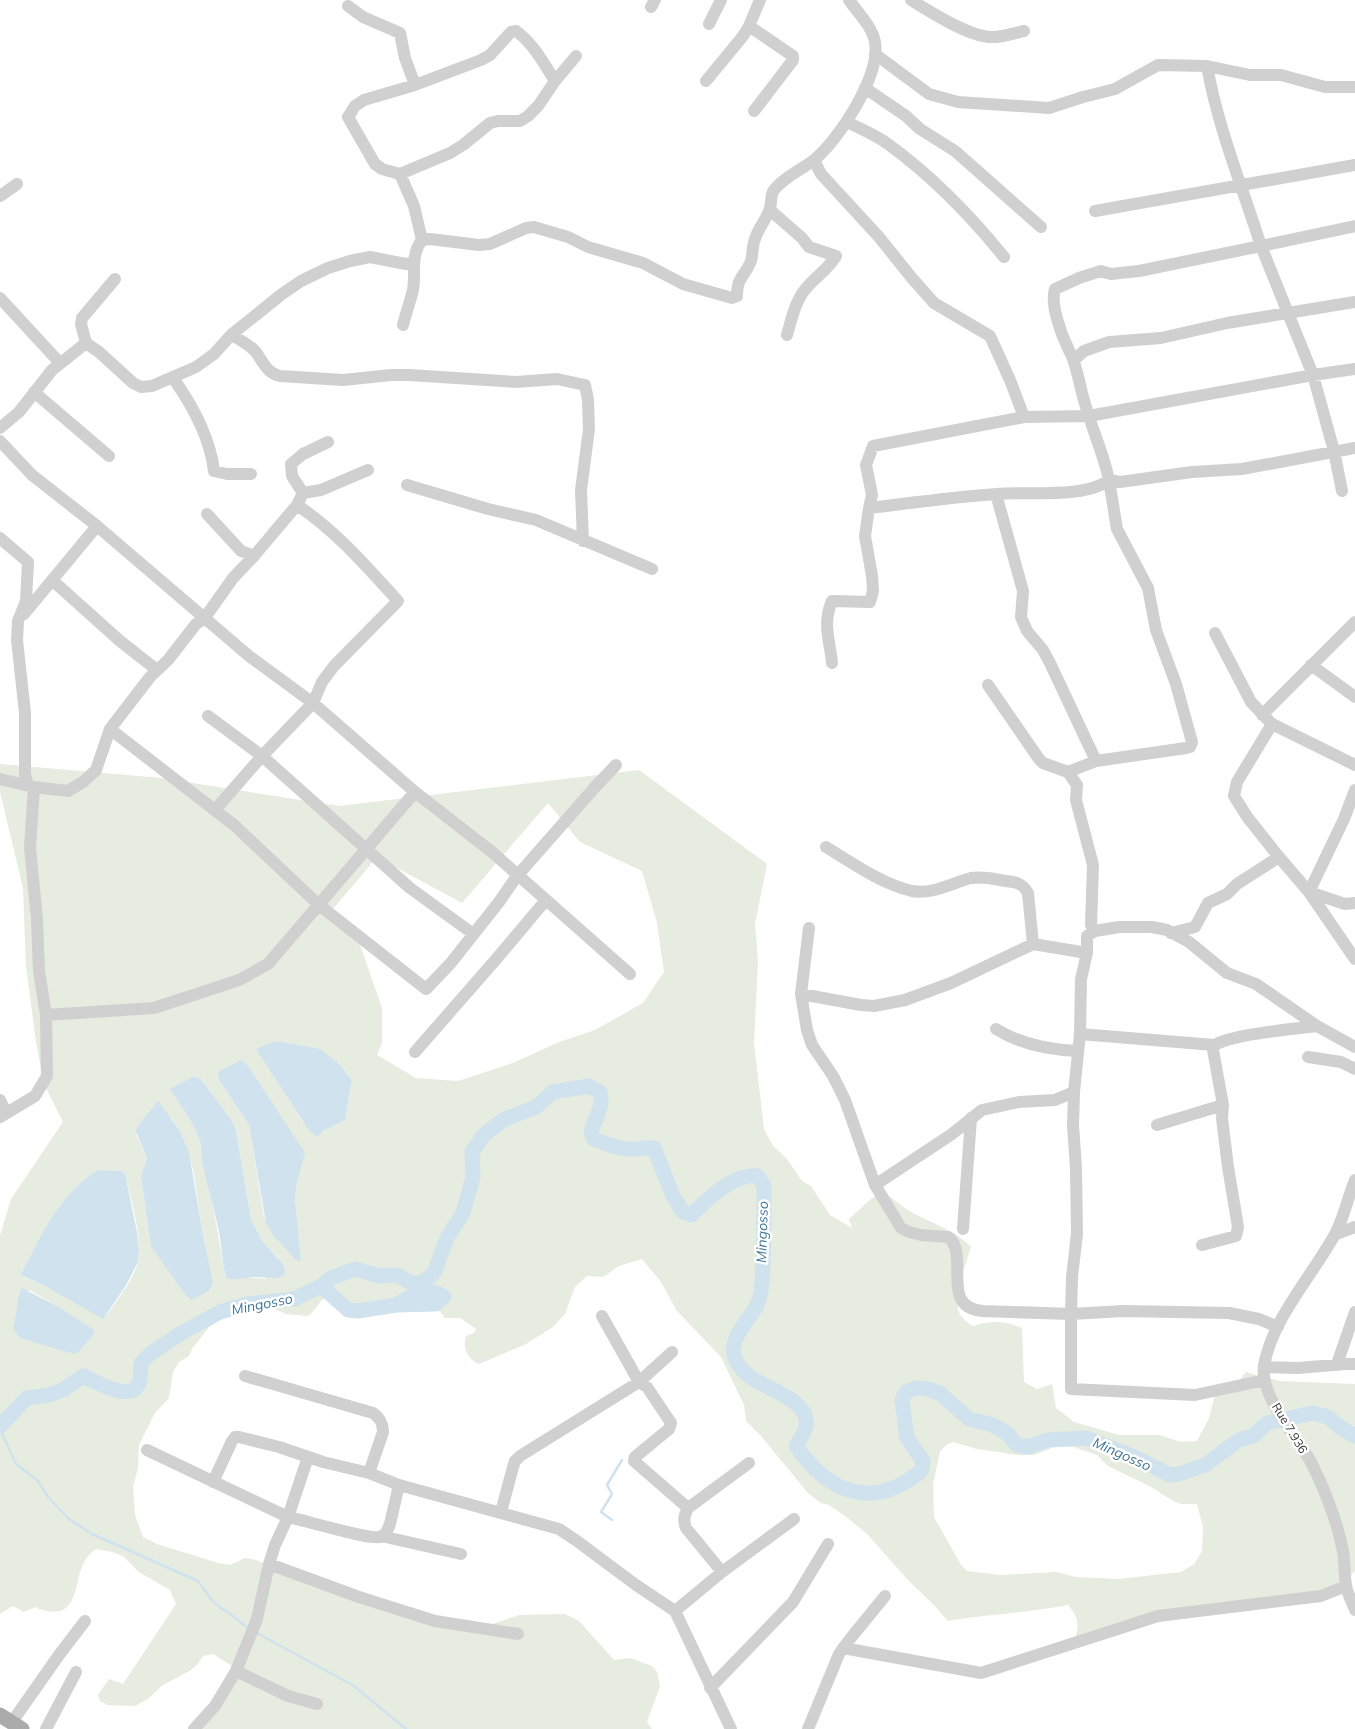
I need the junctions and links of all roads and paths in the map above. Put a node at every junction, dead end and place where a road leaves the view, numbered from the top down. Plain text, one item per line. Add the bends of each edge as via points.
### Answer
1 (721, 0) edge
2 (760, 0) edge
3 (849, 0) edge
4 (911, 0) edge
5 (348, 6) dead end
6 (709, 24) dead end
7 (749, 26) junction
8 (1024, 31) dead end
9 (875, 54) junction
10 (576, 56) dead end
11 (1207, 66) junction
12 (706, 81) dead end
13 (555, 82) junction
14 (415, 85) junction
15 (1355, 87) edge
16 (864, 88) junction
17 (754, 111) dead end
18 (847, 122) junction
19 (814, 160) junction
20 (1355, 165) edge
21 (400, 174) junction
22 (17, 184) dead end
23 (1242, 186) junction
24 (0, 196) edge
25 (770, 210) junction
26 (1095, 211) dead end
27 (1355, 226) edge
28 (1041, 227) dead end
29 (422, 240) junction
30 (1261, 246) junction
31 (1004, 257) dead end
32 (413, 263) junction
33 (115, 279) dead end
34 (0, 298) edge
35 (1355, 302) edge
36 (1288, 313) junction
37 (404, 325) dead end
38 (231, 335) junction
39 (787, 335) dead end
40 (86, 343) junction
41 (1074, 360) junction
42 (60, 363) junction
43 (1355, 370) edge
44 (1312, 375) junction
45 (173, 378) junction
46 (34, 392) junction
47 (1089, 416) junction
48 (1024, 417) junction
49 (0, 428) edge
50 (0, 441) edge
51 (328, 442) dead end
52 (1355, 448) edge
53 (1334, 451) junction
54 (109, 456) dead end
55 (368, 470) dead end
56 (251, 474) dead end
57 (1108, 480) junction
58 (408, 484) dead end
59 (1342, 491) dead end
60 (303, 493) junction
61 (996, 494) junction
62 (297, 505) junction
63 (869, 508) junction
64 (207, 514) dead end
65 (97, 526) junction
66 (0, 538) edge
67 (583, 541) junction
68 (254, 556) junction
69 (652, 569) dead end
70 (52, 580) junction
71 (204, 619) junction
72 (18, 621) junction
73 (1355, 622) edge
74 (1215, 633) dead end
75 (832, 663) dead end
76 (1311, 665) junction
77 (157, 670) junction
78 (988, 686) dead end
79 (1355, 697) edge
80 (314, 703) junction
81 (208, 716) dead end
82 (1267, 720) junction
83 (110, 729) junction
84 (262, 756) junction
85 (1096, 761) junction
86 (616, 764) dead end
87 (1355, 765) edge
88 (1068, 772) junction
89 (0, 779) edge
90 (34, 787) junction
91 (1355, 790) edge
92 (415, 792) junction
93 (215, 810) junction
94 (826, 847) dead end
95 (367, 849) junction
96 (1279, 857) junction
97 (518, 876) junction
98 (1309, 892) junction
99 (546, 900) junction
100 (1355, 903) edge
101 (319, 905) junction
102 (809, 928) dead end
103 (1095, 931) junction
104 (472, 933) junction
105 (1171, 933) junction
106 (1033, 944) junction
107 (1087, 954) junction
108 (1355, 959) edge
109 (630, 974) dead end
110 (802, 994) junction
111 (46, 1014) junction
112 (1316, 1026) junction
113 (996, 1029) dead end
114 (1080, 1034) junction
115 (1214, 1045) junction
116 (1355, 1047) edge
117 (1078, 1051) junction
118 (415, 1052) dead end
119 (1308, 1057) dead end
120 (1355, 1069) edge
121 (1074, 1092) junction
122 (0, 1100) edge
123 (1223, 1105) junction
124 (3, 1115) edge
125 (971, 1118) junction
126 (1157, 1125) dead end
127 (1355, 1180) edge
128 (875, 1185) junction
129 (1355, 1227) edge
130 (963, 1229) dead end
131 (1336, 1234) junction
132 (1202, 1245) dead end
133 (1355, 1312) edge
134 (1071, 1314) junction
135 (602, 1316) dead end
136 (1278, 1327) junction
137 (672, 1352) dead end
138 (1337, 1364) junction
139 (1355, 1364) edge
140 (1264, 1367) junction
141 (245, 1376) dead end
142 (1265, 1380) junction
143 (639, 1382) junction
144 (147, 1450) dead end
145 (308, 1457) junction
146 (749, 1463) dead end
147 (369, 1473) junction
148 (213, 1482) junction
149 (399, 1485) junction
150 (688, 1508) junction
151 (501, 1512) junction
152 (288, 1517) junction
153 (794, 1519) dead end
154 (382, 1536) junction
155 (828, 1544) dead end
156 (461, 1554) dead end
157 (269, 1564) junction
158 (722, 1572) junction
159 (1346, 1586) junction
160 (885, 1596) dead end
161 (1355, 1610) edge
162 (675, 1612) junction
163 (85, 1621) dead end
164 (518, 1634) dead end
165 (843, 1648) junction
166 (236, 1671) junction
167 (76, 1672) dead end
168 (710, 1688) junction
169 (317, 1704) dead end
170 (15, 1725) edge
171 (46, 1729) edge
172 (194, 1729) edge
173 (731, 1729) edge
174 (808, 1729) edge

1 - 6 street
2 - 7 street
3 - 9 street via 870,29
4 - 8 street via 983,36 1000,37
5 - 14 street via 363,17 400,33
7 - 12 street
7 - 17 street via 792,56 793,60
9 - 11 street via 929,94 944,99 1049,108 1115,89 1158,65
9 - 16 street
10 - 13 street
11 - 15 street via 1250,76 1281,75 1325,87
11 - 23 street via 1222,132
13 - 14 street via 524,36 512,32 481,60
13 - 21 street via 528,116 490,123 450,153
14 - 21 street via 364,100 348,117 375,164
16 - 18 street
16 - 28 street via 955,151
18 - 19 street
18 - 31 street via 887,143 943,188
19 - 25 street via 772,192
19 - 48 street via 826,180 934,303 990,336
20 - 23 street
21 - 29 street via 414,206
22 - 24 street
23 - 26 street
23 - 30 street
25 - 29 street via 754,239 750,262 737,285 737,296 732,298 683,284 643,263 534,227 490,244
25 - 39 street via 809,247 836,256 799,299
27 - 30 street
29 - 32 street
30 - 36 street
30 - 41 street via 1139,271 1101,272 1055,289 1052,296 1055,311
32 - 37 street via 413,289
32 - 38 street via 370,257 328,268 282,294
33 - 40 street via 82,318
34 - 42 street
35 - 36 street
36 - 41 street via 1161,338 1109,342 1084,351
36 - 44 street
38 - 45 street via 214,354
38 - 67 street via 254,350 267,370 280,376 343,380 409,375 516,382 557,379 585,385 589,429 580,490
40 - 42 street
40 - 45 street via 132,384 152,386
41 - 47 street
42 - 46 street
43 - 44 street
44 - 47 street
44 - 53 street
45 - 56 street via 203,428 214,471
46 - 49 street via 19,412
46 - 54 street
47 - 48 street
47 - 57 street
48 - 63 street via 873,446 866,465 872,495
50 - 65 street via 32,475
51 - 60 street via 302,454 291,464 292,476
52 - 53 street
53 - 57 street via 1242,469 1120,482
53 - 59 street
55 - 60 street via 321,490
57 - 61 street via 1100,487 1074,492
57 - 85 street via 1117,529 1148,588 1156,630 1172,671 1192,742 1186,748
58 - 67 street via 536,520
60 - 62 street
61 - 63 street
61 - 85 street via 1023,591 1021,617 1050,663
62 - 68 street
62 - 80 street via 346,544 398,601 334,666 322,682
63 - 75 street via 865,536 873,591 870,602 832,601 826,627
64 - 68 street via 241,551
65 - 70 street
65 - 71 street
66 - 72 street via 28,562 26,601
67 - 69 street
68 - 71 street via 233,578
70 - 72 street
70 - 77 street
71 - 77 street
71 - 80 street
72 - 90 street via 25,713 25,775 28,785
73 - 76 street
74 - 82 street via 1245,692
76 - 79 street
76 - 82 street
77 - 83 street
78 - 88 street via 1039,759
80 - 84 street
80 - 92 street
81 - 84 street
82 - 87 street
82 - 96 street via 1237,782 1234,796
83 - 90 street via 96,770 83,782 68,791
83 - 93 street
84 - 93 street
84 - 95 street
85 - 88 street
86 - 97 street
88 - 103 street via 1078,785 1076,800 1093,865 1091,925
89 - 90 street
90 - 111 street via 30,848 39,971
91 - 98 street
92 - 95 street
92 - 97 street
93 - 101 street
94 - 106 street via 867,872 912,891 932,890 984,877 1018,883 1028,893
95 - 101 street
95 - 104 street via 410,888
96 - 98 street
96 - 105 street via 1227,894 1208,903 1195,927
97 - 99 street
97 - 104 street
98 - 100 street via 1345,904
98 - 108 street
99 - 109 street
99 - 118 street
101 - 104 street via 426,989 450,964
101 - 111 street via 268,964 239,980 154,1008
102 - 110 street
103 - 105 street via 1152,927
103 - 107 street via 1087,936
105 - 112 street via 1227,972 1256,984
106 - 107 street
106 - 110 street via 951,983 905,1000 874,1006
107 - 114 street via 1081,979
110 - 128 street via 812,1045 845,1100
111 - 124 street via 47,1076 34,1096
112 - 115 street via 1257,1034
112 - 116 street
113 - 117 street via 1011,1038 1059,1050
114 - 115 street
114 - 117 street
115 - 123 street
117 - 121 street
119 - 120 street via 1341,1062
121 - 125 street via 1055,1100 1019,1102 982,1110
121 - 134 street via 1077,1234
122 - 124 street
123 - 126 street
123 - 132 street via 1222,1118 1238,1228 1236,1236
125 - 128 street
125 - 130 street
127 - 131 street, Rue 7.936
128 - 134 street via 902,1228 952,1239 958,1261 958,1295 963,1305 983,1311
129 - 131 street
131 - 136 street, Rue 7.936 via 1292,1299
133 - 138 street
134 - 136 street via 1123,1311 1229,1313
134 - 142 street via 1071,1389 1195,1395
135 - 143 street
136 - 140 street, Rue 7.936
137 - 143 street
138 - 139 street
138 - 140 street
140 - 142 street, Rue 7.936
141 - 147 street via 373,1413 383,1425 383,1432
142 - 159 street, Rue 7.936 via 1274,1405 1310,1462 1334,1517 1343,1553
143 - 150 street via 648,1387 672,1426 634,1461
143 - 151 street via 520,1456 515,1461
144 - 148 street
145 - 147 street
145 - 148 street via 235,1437
145 - 152 street
146 - 150 street
147 - 149 street
148 - 152 street
149 - 151 street
149 - 154 street via 388,1530
150 - 158 street via 684,1515 686,1528
151 - 162 street via 559,1529
152 - 154 street via 346,1532
152 - 157 street
153 - 158 street
154 - 156 street
155 - 168 street via 793,1602
157 - 164 street via 435,1621
157 - 166 street via 261,1605
158 - 162 street
159 - 161 street, Rue 7.936
159 - 165 street via 1321,1596 1158,1616 981,1673
160 - 165 street
162 - 168 street
163 - 170 street via 59,1655
165 - 174 street
166 - 169 street via 288,1696
166 - 172 street via 215,1706
167 - 171 street
168 - 173 street

